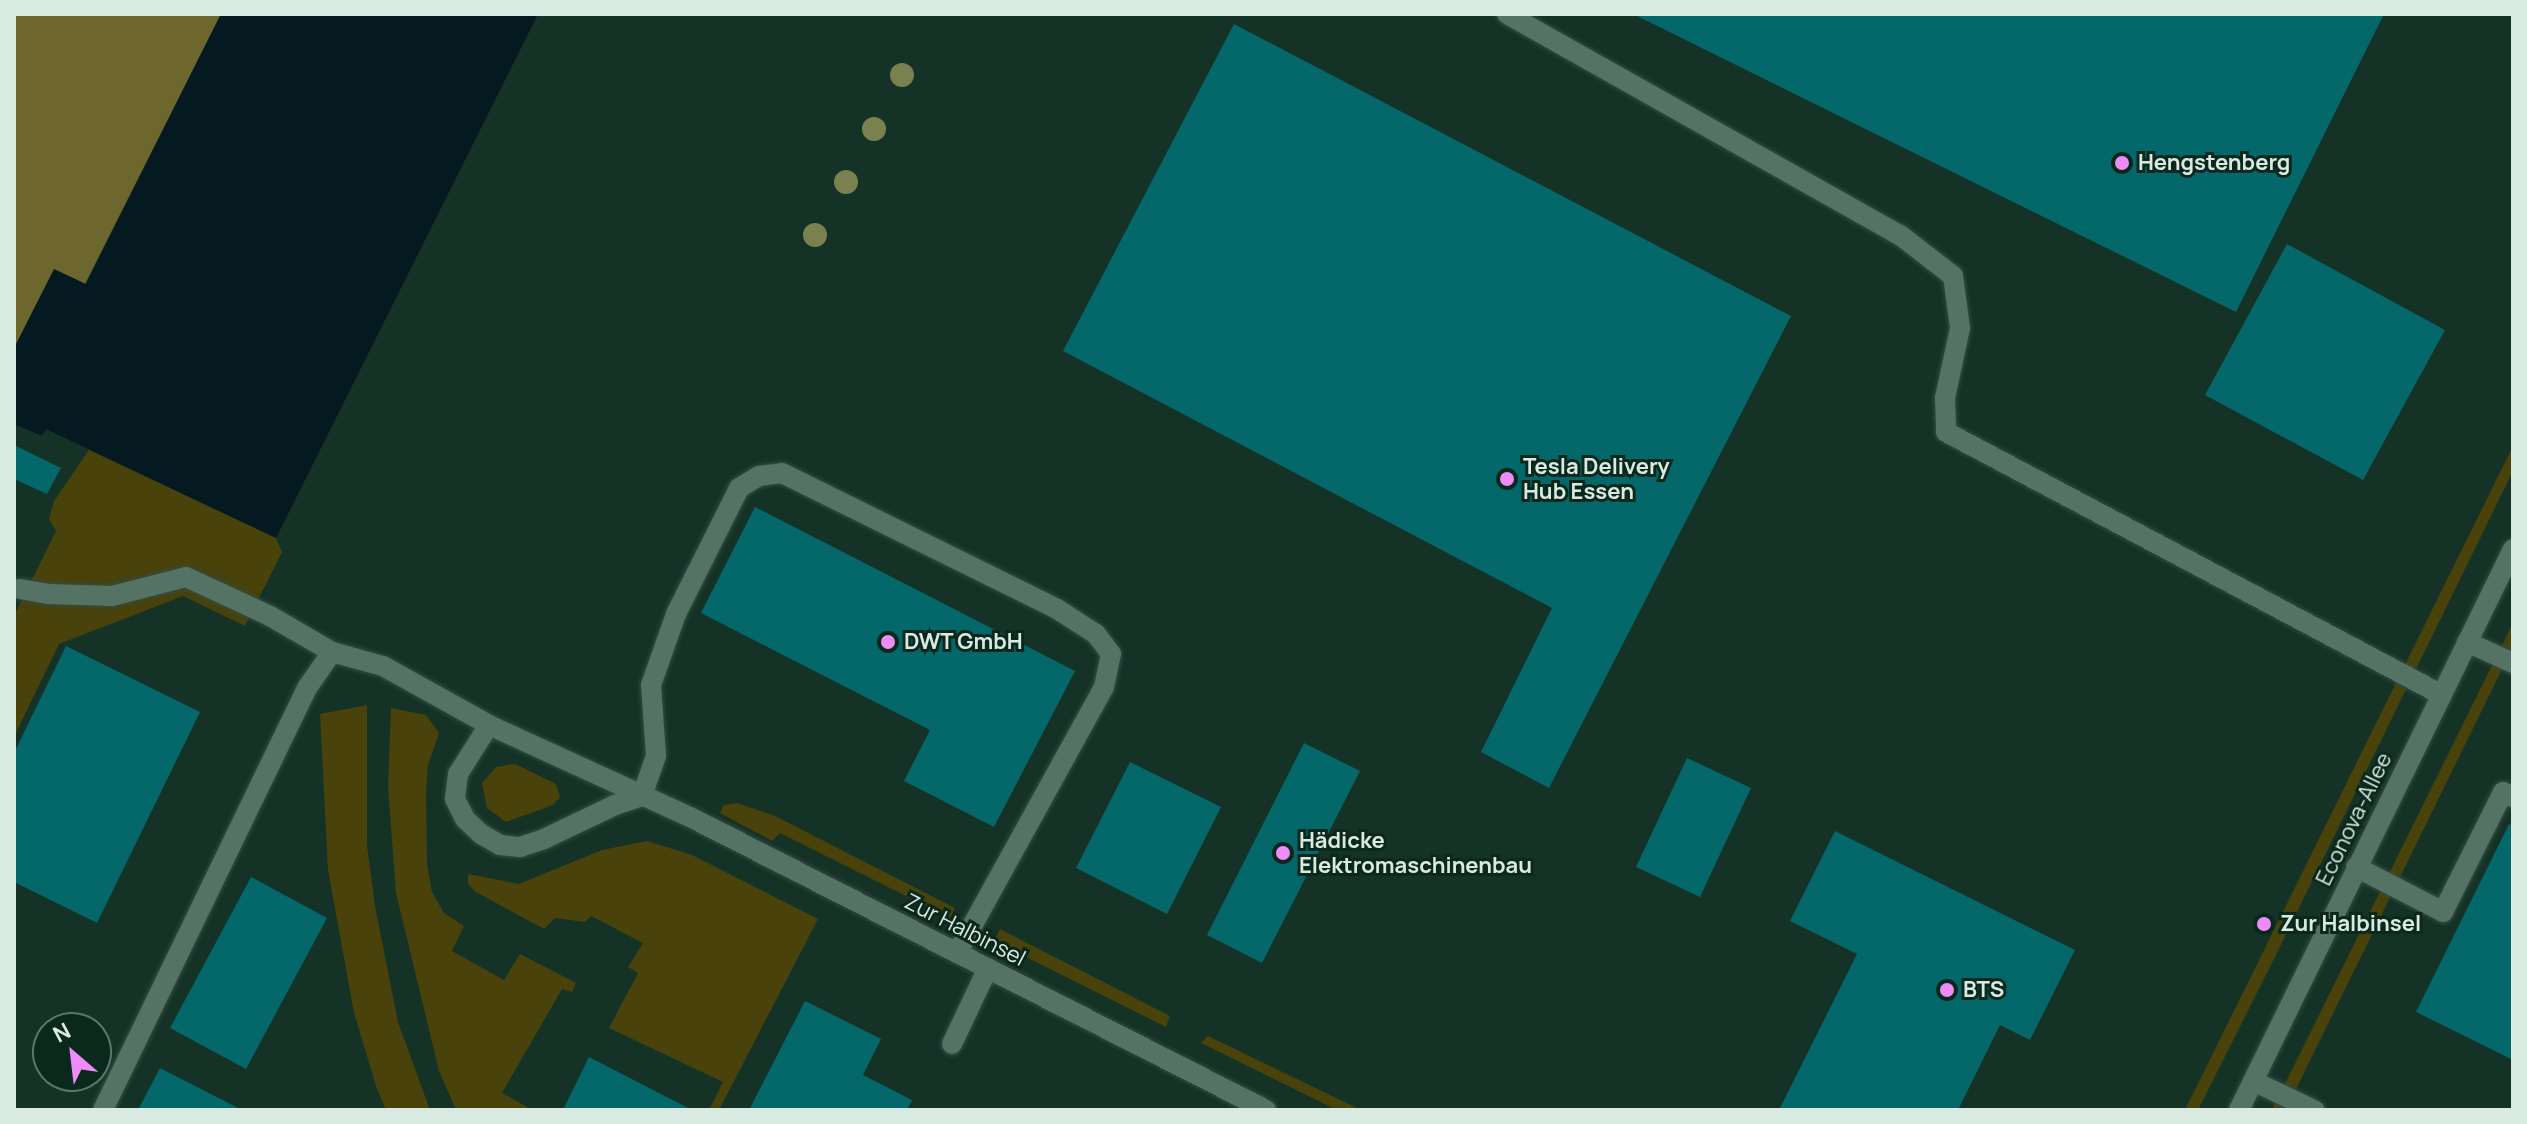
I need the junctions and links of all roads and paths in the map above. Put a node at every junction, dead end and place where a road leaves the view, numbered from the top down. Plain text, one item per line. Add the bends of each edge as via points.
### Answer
1 (1507, 14) edge
2 (2513, 549) edge
3 (20, 589) dead end
4 (2467, 642) junction
5 (332, 652) junction
6 (2513, 663) edge
7 (2442, 695) junction
8 (489, 725) junction
9 (642, 796) junction
10 (2513, 797) edge
11 (2356, 867) junction
12 (957, 953) junction
13 (988, 968) junction
14 (952, 1044) dead end
15 (2253, 1081) junction
16 (103, 1110) edge
17 (1266, 1110) edge
18 (2239, 1110) edge
19 (2314, 1110) edge

1 - 7 street via 1900,235 1953,276 1960,328 1945,398 1946,432
2 - 4 street, Econova-Allee
3 - 5 street, Zur Halbinsel via 112,596 186,577
4 - 6 street
4 - 7 street, Econova-Allee
5 - 8 street, Zur Halbinsel via 383,666
5 - 16 street via 307,688
7 - 11 street, Econova-Allee
8 - 9 street, Zur Halbinsel
8 - 9 street via 458,774 455,799 465,819 500,845 520,847 544,839
9 - 12 street, Zur Halbinsel
9 - 12 street via 656,756 651,685 676,614 739,488 759,476 782,473 1057,609 1096,634 1111,654 1104,687
10 - 11 street via 2503,792 2443,912
11 - 15 street, Econova-Allee
12 - 13 street, Zur Halbinsel
13 - 14 street
13 - 17 street, Zur Halbinsel
15 - 18 street, Econova-Allee
15 - 19 street

